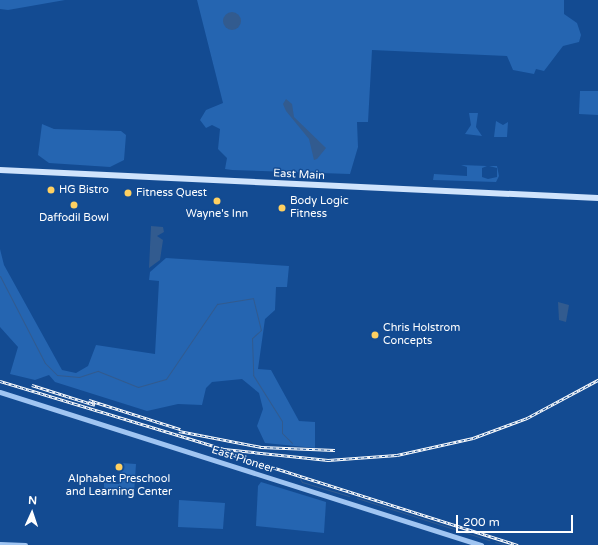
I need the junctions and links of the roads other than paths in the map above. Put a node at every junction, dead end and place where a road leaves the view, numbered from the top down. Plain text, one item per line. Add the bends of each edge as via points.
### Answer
1 (0, 170) edge
2 (598, 198) edge
3 (0, 392) edge
4 (0, 544) edge
5 (25, 545) edge
6 (481, 545) edge

1 - 2 main road, East Main
3 - 6 street, East Pioneer
4 - 5 street

